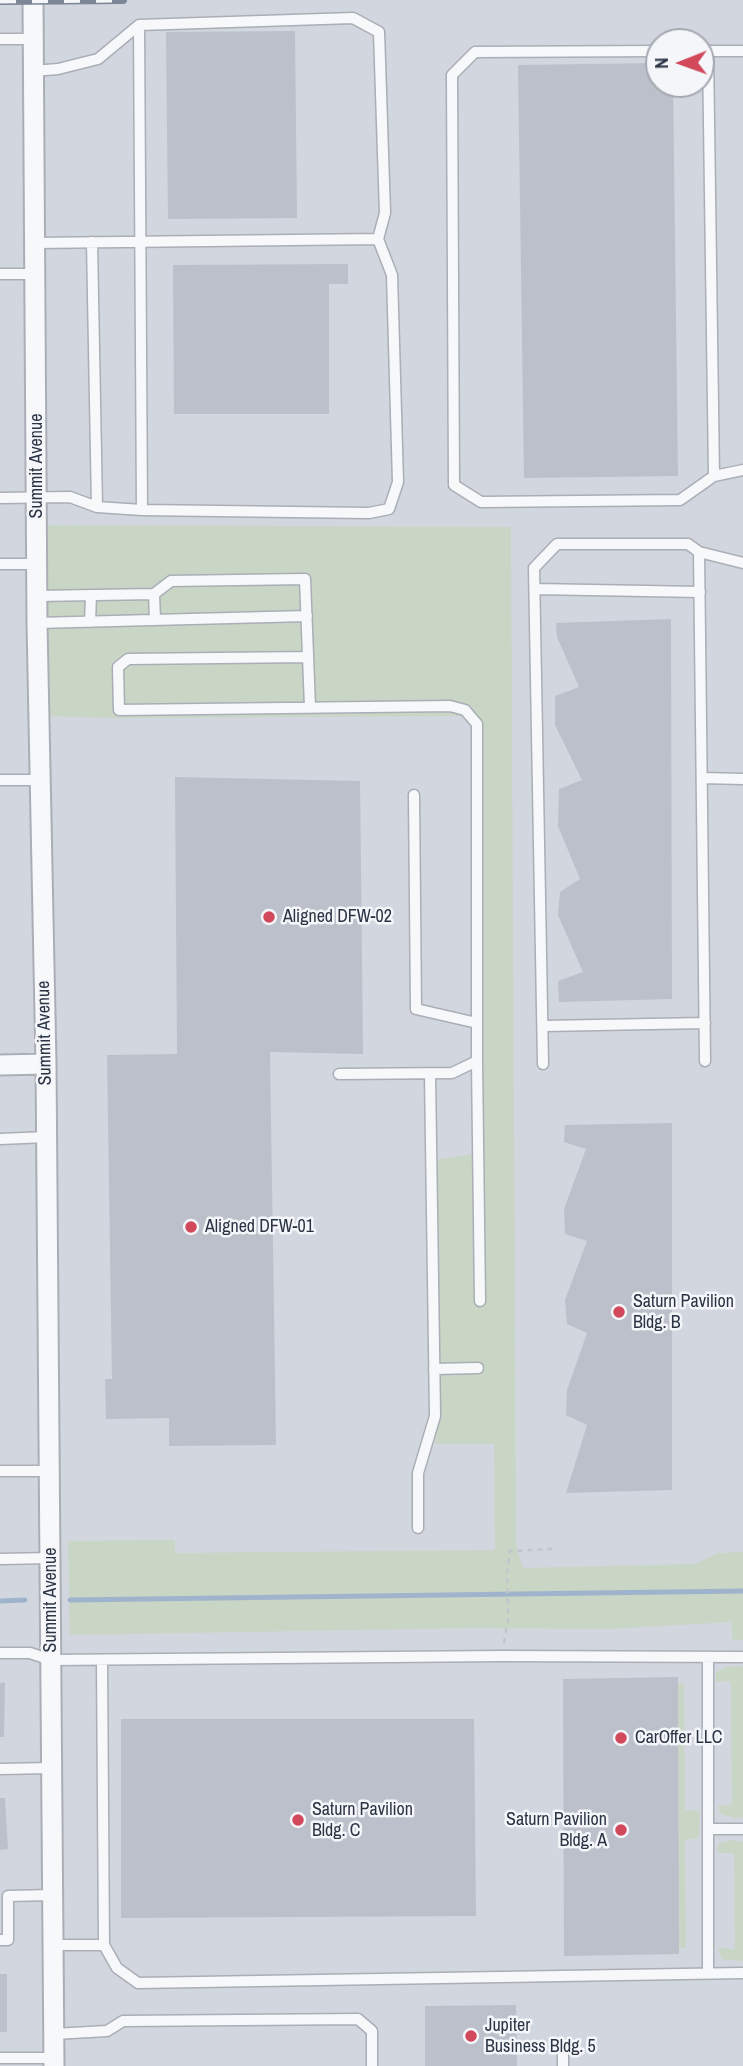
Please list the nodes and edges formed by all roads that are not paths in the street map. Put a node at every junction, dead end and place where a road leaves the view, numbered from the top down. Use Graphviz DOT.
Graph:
graph roads {
  1 [pos="33,0"];
  2 [pos="139,25"];
  3 [pos="0,39"];
  4 [pos="33,39"];
  5 [pos="645,51"];
  6 [pos="715,51"];
  7 [pos="743,51"];
  8 [pos="33,71"];
  9 [pos="705,98"];
  10 [pos="377,239"];
  11 [pos="92,242"];
  12 [pos="140,242"];
  13 [pos="35,243"];
  14 [pos="0,274"];
  15 [pos="35,274"];
  16 [pos="743,470"];
  17 [pos="714,476"];
  18 [pos="37,497"];
  19 [pos="0,498"];
  20 [pos="97,507"];
  21 [pos="142,510"];
  22 [pos="699,552"];
  23 [pos="743,563"];
  24 [pos="0,564"];
  25 [pos="37,564"];
  26 [pos="535,589"];
  27 [pos="700,592"];
  28 [pos="154,594"];
  29 [pos="90,595"];
  30 [pos="37,596"];
  31 [pos="307,616"];
  32 [pos="155,620"];
  33 [pos="90,622"];
  34 [pos="37,623"];
  35 [pos="308,657"];
  36 [pos="310,707"];
  37 [pos="702,778"];
  38 [pos="743,779"];
  39 [pos="0,780"];
  40 [pos="39,780"];
  41 [pos="414,795"];
  42 [pos="477,1023"];
  43 [pos="705,1023"];
  44 [pos="543,1026"];
  45 [pos="477,1060"];
  46 [pos="705,1061"];
  47 [pos="46,1064"];
  48 [pos="543,1064"];
  49 [pos="0,1065"];
  50 [pos="340,1074"];
  51 [pos="430,1074"];
  52 [pos="47,1137"];
  53 [pos="0,1139"];
  54 [pos="480,1301"];
  55 [pos="478,1368"];
  56 [pos="434,1369"];
  57 [pos="0,1471"];
  58 [pos="50,1471"];
  59 [pos="418,1528"];
  60 [pos="51,1558"];
  61 [pos="0,1559"];
  62 [pos="0,1653"];
  63 [pos="708,1657"];
  64 [pos="743,1657"];
  65 [pos="51,1660"];
  66 [pos="102,1660"];
  67 [pos="52,1768"];
  68 [pos="0,1769"];
  69 [pos="710,1829"];
  70 [pos="743,1829"];
  71 [pos="4,1893"];
  72 [pos="53,1895"];
  73 [pos="0,1940"];
  74 [pos="53,1945"];
  75 [pos="104,1945"];
  76 [pos="743,1973"];
  77 [pos="708,1974"];
  78 [pos="54,2034"];
  79 [pos="563,2053"];
  80 [pos="0,2058"];
  81 [pos="54,2062"];
  82 [pos="372,2066"];
  83 [pos="563,2066"];
  1 -- 4 [label="street, Summit Avenue"];
  2 -- 8 [label="lane"];
  2 -- 10 [label="lane"];
  2 -- 12 [label="lane"];
  3 -- 4 [label="lane"];
  4 -- 8 [label="street, Summit Avenue"];
  5 -- 17 [label="lane"];
  6 -- 7 [label="lane"];
  8 -- 13 [label="street, Summit Avenue"];
  9 -- 17 [label="lane"];
  10 -- 12 [label="lane"];
  10 -- 21 [label="lane"];
  11 -- 12 [label="lane"];
  11 -- 13 [label="lane"];
  11 -- 20 [label="lane"];
  12 -- 21 [label="lane"];
  13 -- 15 [label="street, Summit Avenue"];
  14 -- 15 [label="lane"];
  15 -- 18 [label="street, Summit Avenue"];
  16 -- 17 [label="lane"];
  18 -- 19 [label="lane"];
  18 -- 20 [label="lane"];
  18 -- 25 [label="street, Summit Avenue"];
  20 -- 21 [label="lane"];
  22 -- 23 [label="lane"];
  22 -- 26 [label="lane"];
  22 -- 27 [label="lane"];
  24 -- 25 [label="lane"];
  25 -- 30 [label="street, Summit Avenue"];
  26 -- 27 [label="lane"];
  26 -- 44 [label="lane"];
  27 -- 37 [label="lane"];
  28 -- 29 [label="lane"];
  28 -- 31 [label="lane"];
  28 -- 32 [label="lane"];
  29 -- 30 [label="lane"];
  29 -- 33 [label="lane"];
  30 -- 34 [label="street, Summit Avenue"];
  31 -- 32 [label="lane"];
  31 -- 35 [label="lane"];
  32 -- 33 [label="lane"];
  33 -- 34 [label="lane"];
  34 -- 40 [label="street, Summit Avenue"];
  35 -- 36 [label="lane"];
  35 -- 36 [label="lane"];
  36 -- 42 [label="lane"];
  37 -- 38 [label="lane"];
  37 -- 43 [label="lane"];
  39 -- 40 [label="lane"];
  40 -- 47 [label="street, Summit Avenue"];
  41 -- 42 [label="lane"];
  42 -- 45 [label="lane"];
  43 -- 44 [label="lane"];
  43 -- 46 [label="lane"];
  44 -- 48 [label="lane"];
  45 -- 51 [label="lane"];
  45 -- 54 [label="lane"];
  47 -- 49 [label="street"];
  47 -- 52 [label="street, Summit Avenue"];
  50 -- 51 [label="lane"];
  51 -- 56 [label="lane"];
  52 -- 53 [label="lane"];
  52 -- 58 [label="street, Summit Avenue"];
  55 -- 56 [label="lane"];
  56 -- 59 [label="lane"];
  57 -- 58 [label="lane"];
  58 -- 60 [label="street, Summit Avenue"];
  60 -- 61 [label="lane"];
  60 -- 65 [label="street, Summit Avenue"];
  62 -- 65 [label="lane"];
  63 -- 64 [label="lane"];
  63 -- 66 [label="lane"];
  63 -- 69 [label="lane"];
  65 -- 66 [label="lane"];
  65 -- 67 [label="street, Summit Avenue"];
  66 -- 75 [label="lane"];
  67 -- 68 [label="lane"];
  67 -- 72 [label="street, Summit Avenue"];
  69 -- 70 [label="lane"];
  69 -- 77 [label="lane"];
  71 -- 72 [label="lane"];
  71 -- 73 [label="lane"];
  72 -- 74 [label="street, Summit Avenue"];
  74 -- 75 [label="lane"];
  74 -- 78 [label="street, Summit Avenue"];
  75 -- 77 [label="lane"];
  76 -- 77 [label="lane"];
  78 -- 81 [label="street, Summit Avenue"];
  78 -- 82 [label="lane"];
  79 -- 83 [label="lane"];
  80 -- 81 [label="lane"];
}
